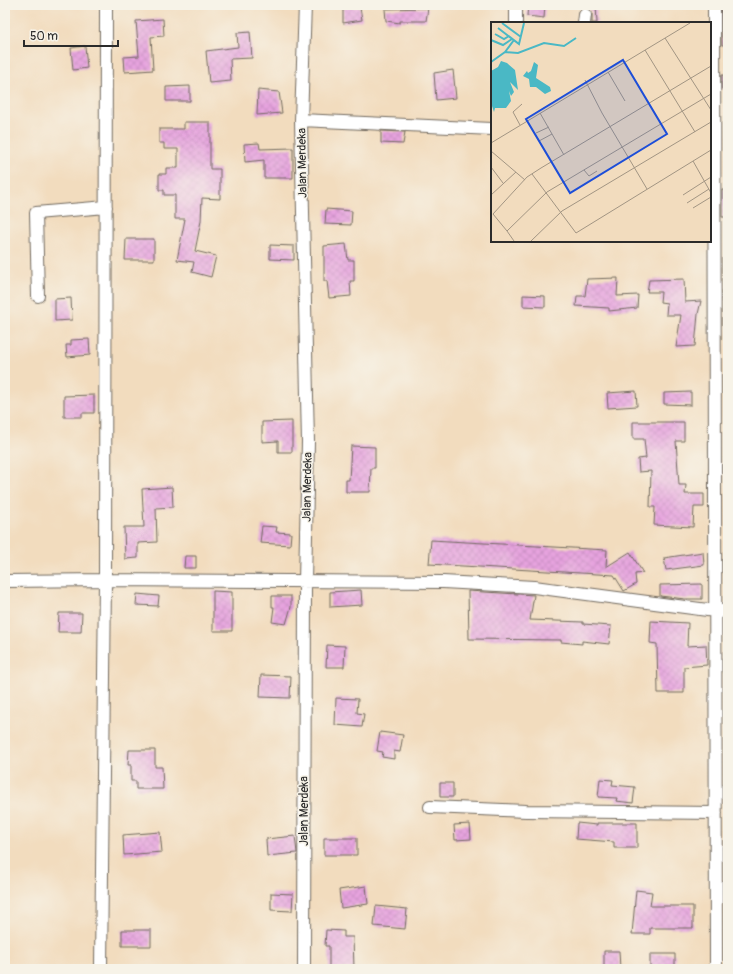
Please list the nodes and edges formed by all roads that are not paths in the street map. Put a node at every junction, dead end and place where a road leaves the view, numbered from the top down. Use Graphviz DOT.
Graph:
graph roads {
  1 [pos="106,5"];
  2 [pos="305,5"];
  3 [pos="516,5"];
  4 [pos="714,5"];
  5 [pos="516,22"];
  6 [pos="301,120"];
  7 [pos="491,129"];
  8 [pos="712,135"];
  9 [pos="106,207"];
  10 [pos="38,296"];
  11 [pos="105,580"];
  12 [pos="5,581"];
  13 [pos="305,582"];
  14 [pos="715,611"];
  15 [pos="728,611"];
  16 [pos="430,807"];
  17 [pos="716,813"];
  18 [pos="101,969"];
  19 [pos="304,969"];
  20 [pos="716,969"];
  1 -- 9 [label="street"];
  2 -- 6 [label="street, Jalan Merdeka"];
  3 -- 5 [label="street"];
  4 -- 8 [label="street"];
  6 -- 7 [label="street"];
  6 -- 13 [label="street, Jalan Merdeka"];
  8 -- 14 [label="street"];
  9 -- 10 [label="street"];
  9 -- 11 [label="street"];
  11 -- 12 [label="street"];
  11 -- 13 [label="street"];
  11 -- 18 [label="street"];
  13 -- 14 [label="street"];
  13 -- 19 [label="street, Jalan Merdeka"];
  14 -- 15 [label="street"];
  14 -- 17 [label="street"];
  16 -- 17 [label="street"];
  17 -- 20 [label="street"];
}
